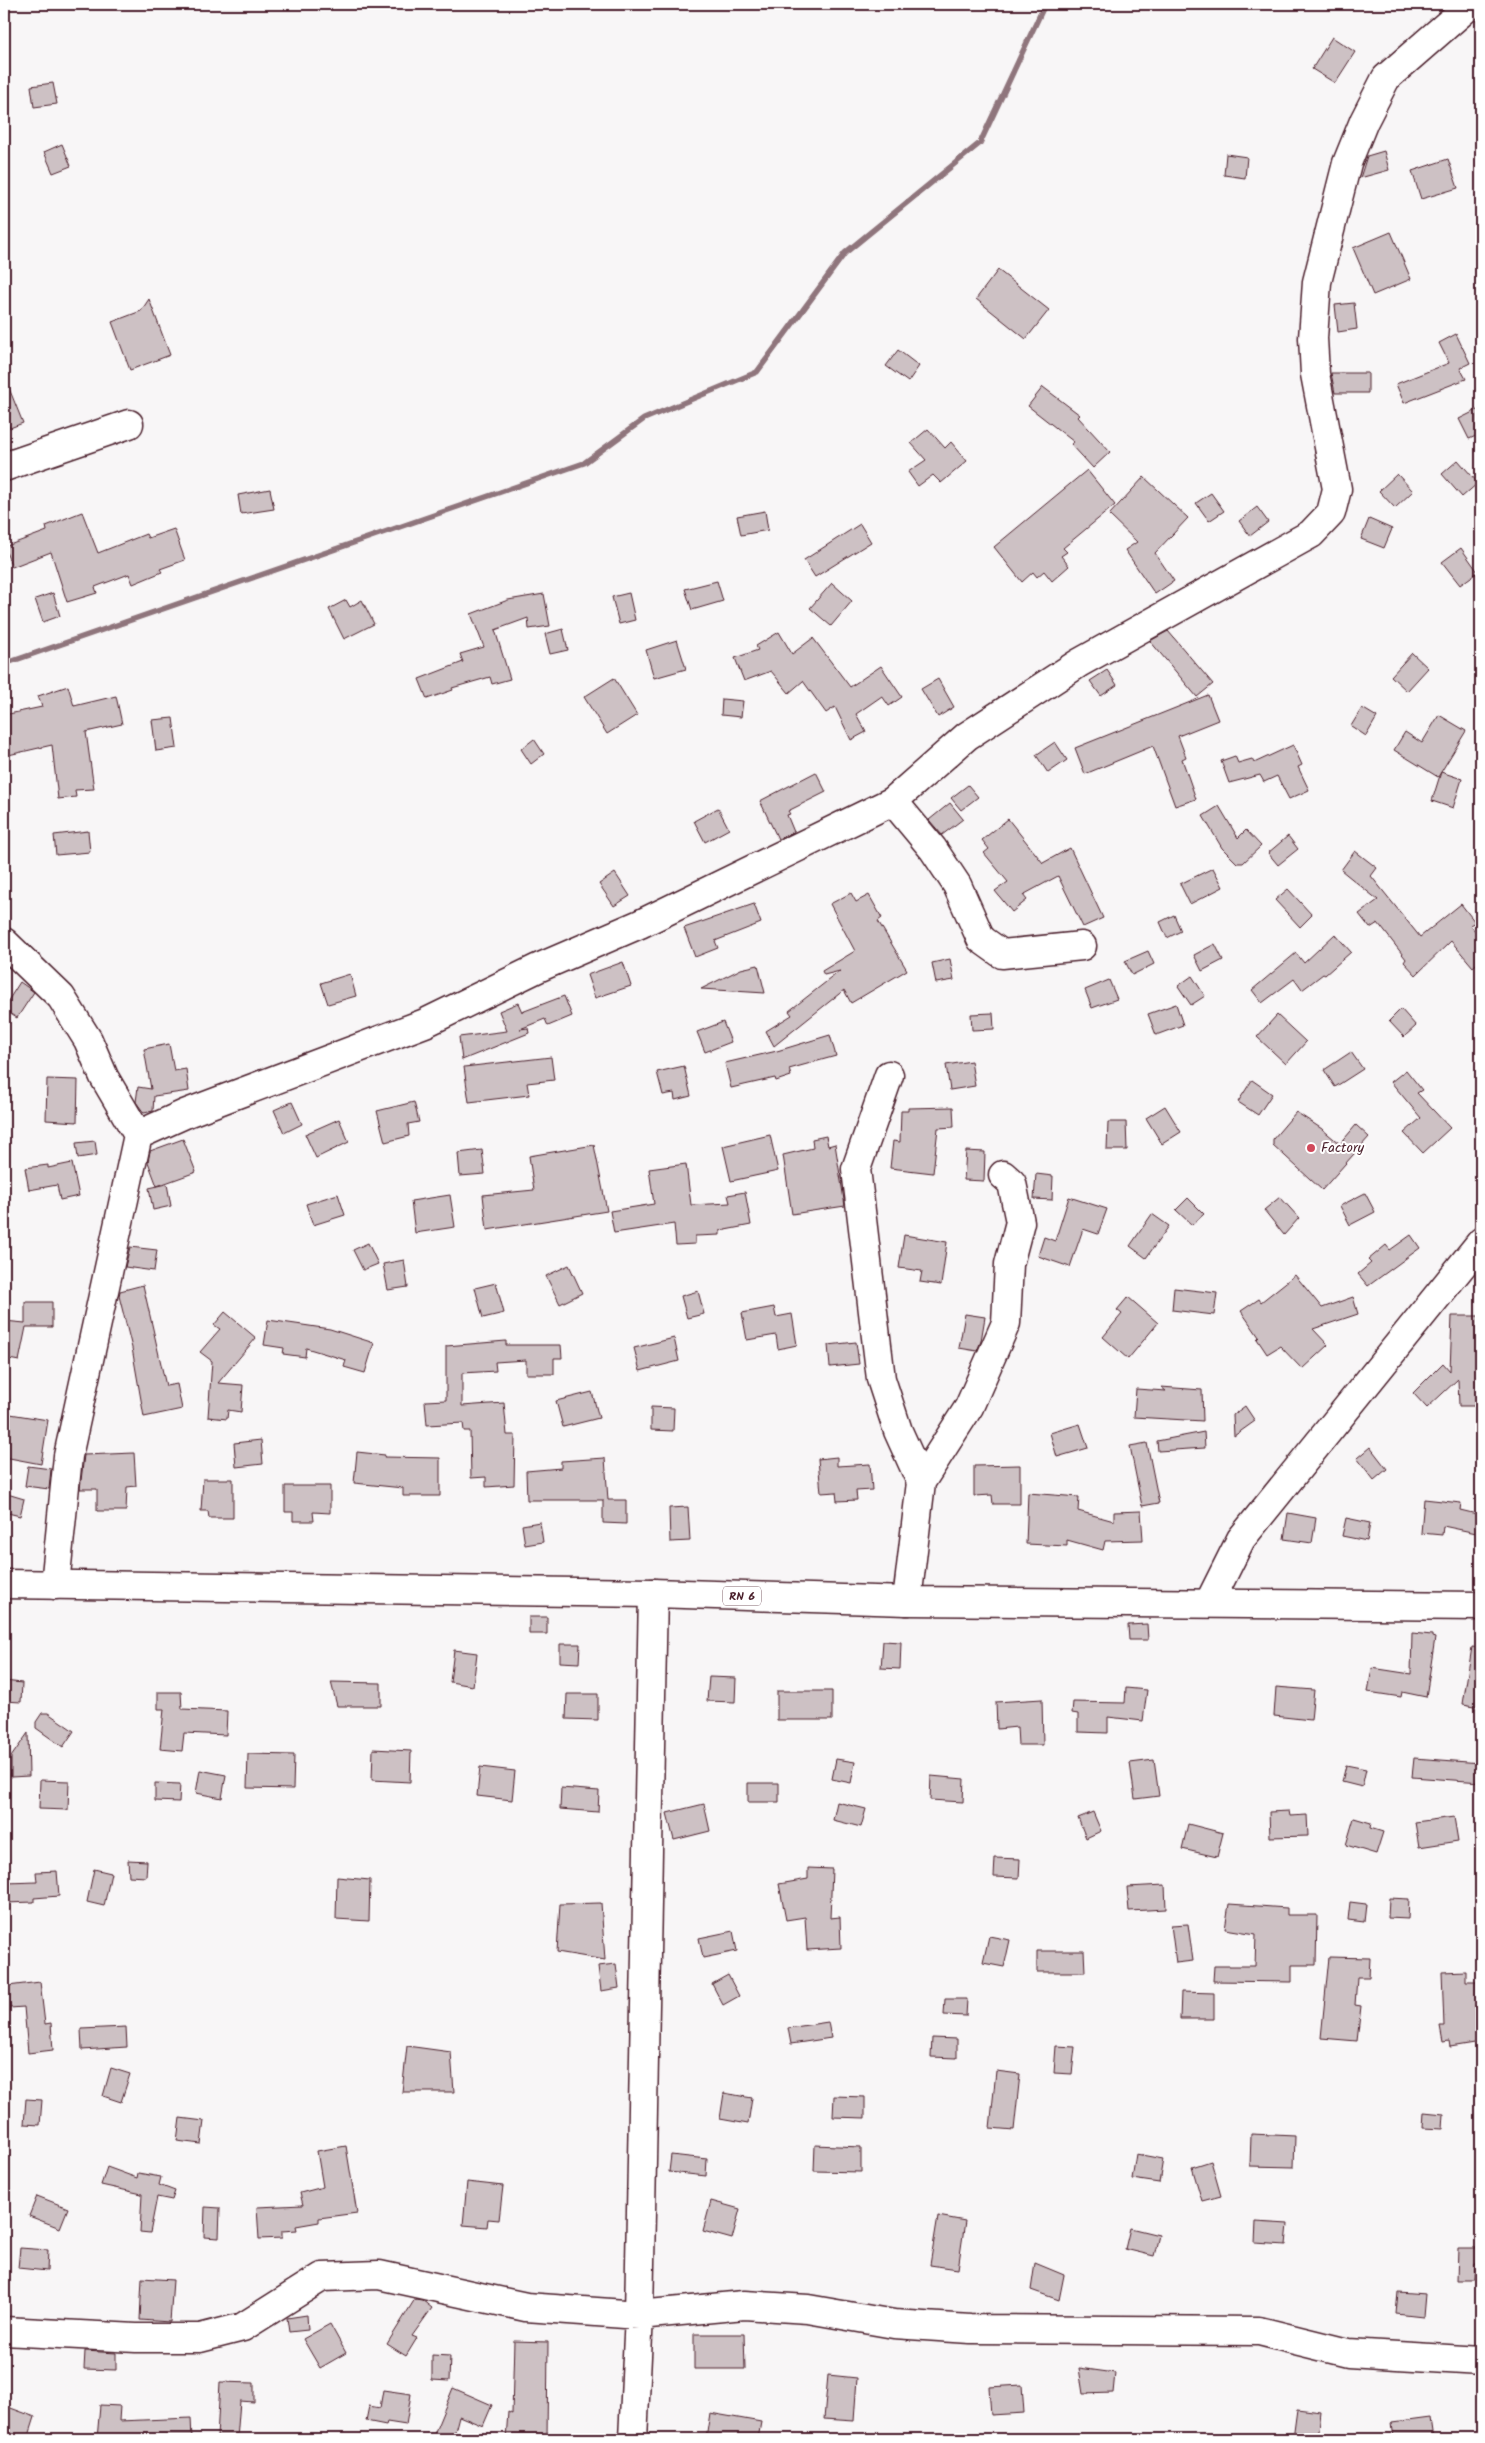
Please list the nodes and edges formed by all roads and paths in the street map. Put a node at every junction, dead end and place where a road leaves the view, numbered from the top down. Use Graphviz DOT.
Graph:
graph roads {
  1 [pos="1471,4"];
  2 [pos="129,424"];
  3 [pos="4,467"];
  4 [pos="892,801"];
  5 [pos="4,942"];
  6 [pos="1082,946"];
  7 [pos="889,1075"];
  8 [pos="138,1135"];
  9 [pos="1003,1175"];
  10 [pos="1481,1242"];
  11 [pos="921,1482"];
  12 [pos="4,1584"];
  13 [pos="55,1585"];
  14 [pos="653,1593"];
  15 [pos="907,1601"];
  16 [pos="1209,1603"];
  17 [pos="1481,1606"];
  18 [pos="639,2315"];
  19 [pos="4,2331"];
  20 [pos="1481,2361"];
  21 [pos="633,2439"];
  1 -- 4 [label="street"];
  2 -- 3 [label="street"];
  4 -- 6 [label="street"];
  4 -- 8 [label="street"];
  5 -- 8 [label="street"];
  7 -- 11 [label="street"];
  8 -- 13 [label="street"];
  9 -- 11 [label="street"];
  10 -- 16 [label="street"];
  11 -- 15 [label="street"];
  12 -- 13 [label="street, RN 6"];
  13 -- 14 [label="street, RN 6"];
  14 -- 15 [label="street, RN 6"];
  14 -- 18 [label="street"];
  15 -- 16 [label="street, RN 6"];
  16 -- 17 [label="street, RN 6"];
  18 -- 19 [label="street"];
  18 -- 20 [label="street"];
  18 -- 21 [label="street"];
}
